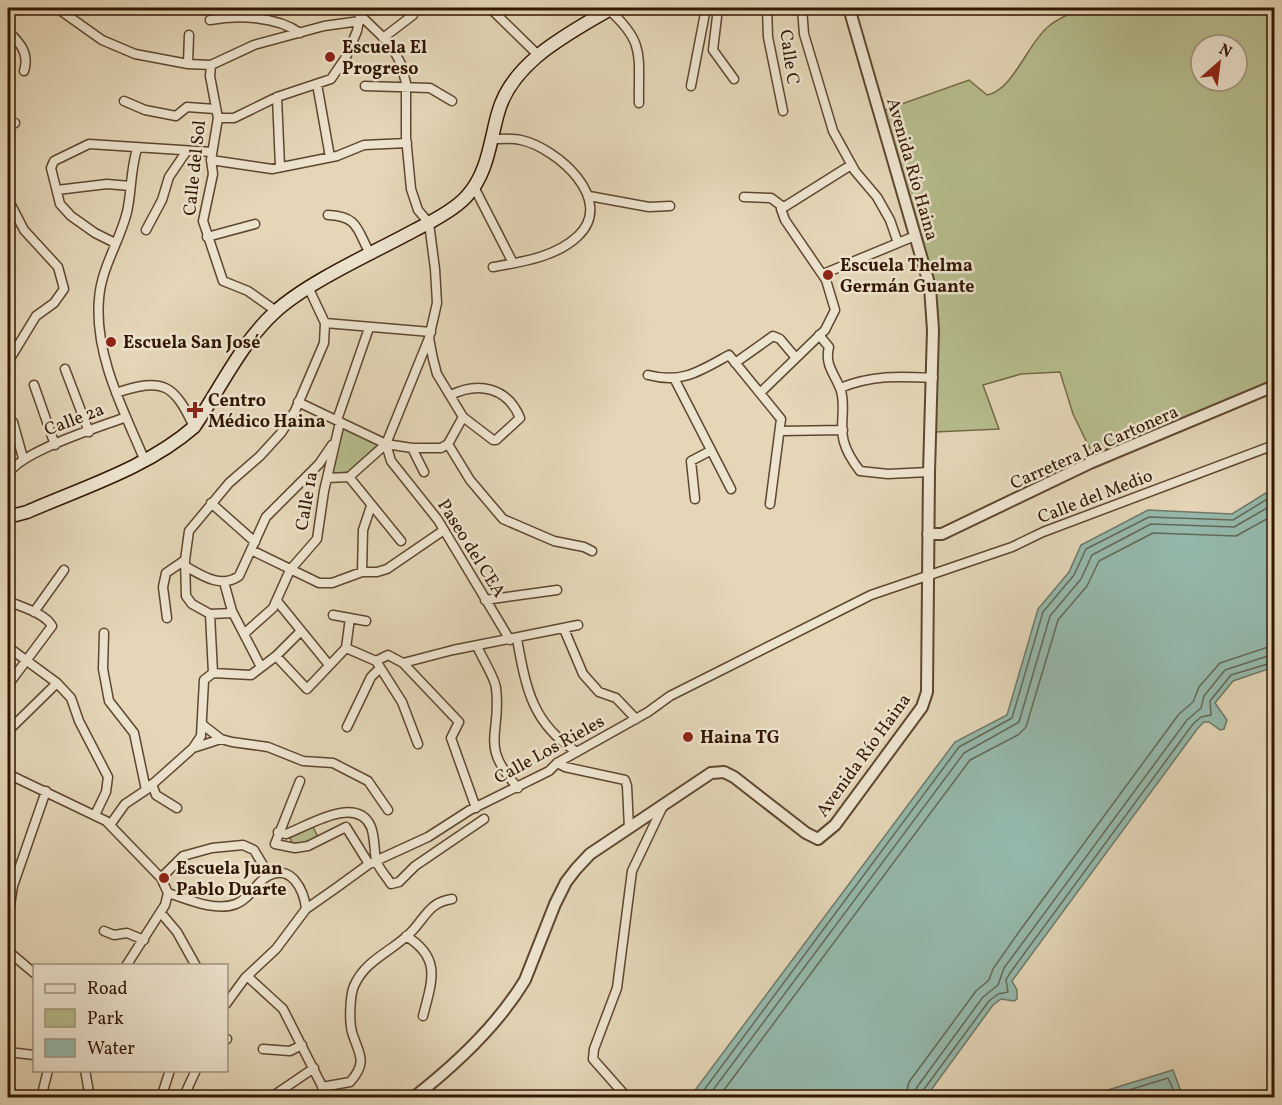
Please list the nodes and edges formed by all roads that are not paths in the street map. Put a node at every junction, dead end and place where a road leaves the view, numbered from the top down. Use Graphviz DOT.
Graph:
graph roads {
  1 [pos="57,8"];
  2 [pos="490,8"];
  3 [pos="706,8"];
  4 [pos="718,8"];
  5 [pos="767,8"];
  6 [pos="802,8"];
  7 [pos="849,8"];
  8 [pos="611,9"];
  9 [pos="360,15"];
  10 [pos="413,15"];
  11 [pos="210,20"];
  12 [pos="8,32"];
  13 [pos="300,33"];
  14 [pos="189,34"];
  15 [pos="383,38"];
  16 [pos="538,55"];
  17 [pos="188,64"];
  18 [pos="211,65"];
  19 [pos="24,70"];
  20 [pos="734,79"];
  21 [pos="317,84"];
  22 [pos="365,86"];
  23 [pos="407,86"];
  24 [pos="691,86"];
  25 [pos="277,97"];
  26 [pos="124,101"];
  27 [pos="452,101"];
  28 [pos="639,103"];
  29 [pos="215,108"];
  30 [pos="783,111"];
  31 [pos="218,118"];
  32 [pos="493,139"];
  33 [pos="406,143"];
  34 [pos="137,149"];
  35 [pos="186,152"];
  36 [pos="211,156"];
  37 [pos="330,158"];
  38 [pos="851,165"];
  39 [pos="280,167"];
  40 [pos="130,186"];
  41 [pos="474,187"];
  42 [pos="57,190"];
  43 [pos="590,196"];
  44 [pos="744,196"];
  45 [pos="8,199"];
  46 [pos="670,206"];
  47 [pos="784,206"];
  48 [pos="328,215"];
  49 [pos="429,223"];
  50 [pos="255,224"];
  51 [pos="146,230"];
  52 [pos="915,236"];
  53 [pos="207,237"];
  54 [pos="115,243"];
  55 [pos="898,243"];
  56 [pos="371,255"];
  57 [pos="513,263"];
  58 [pos="493,267"];
  59 [pos="822,274"];
  60 [pos="309,289"];
  61 [pos="276,311"];
  62 [pos="325,323"];
  63 [pos="369,328"];
  64 [pos="430,335"];
  65 [pos="819,335"];
  66 [pos="795,358"];
  67 [pos="732,359"];
  68 [pos="8,362"];
  69 [pos="65,369"];
  70 [pos="648,375"];
  71 [pos="674,378"];
  72 [pos="933,378"];
  73 [pos="34,385"];
  74 [pos="1275,386"];
  75 [pos="840,388"];
  76 [pos="116,393"];
  77 [pos="760,393"];
  78 [pos="451,395"];
  79 [pos="298,402"];
  80 [pos="126,417"];
  81 [pos="463,417"];
  82 [pos="338,421"];
  83 [pos="13,422"];
  84 [pos="194,427"];
  85 [pos="843,430"];
  86 [pos="781,431"];
  87 [pos="89,432"];
  88 [pos="334,442"];
  89 [pos="386,444"];
  90 [pos="448,444"];
  91 [pos="55,445"];
  92 [pos="1275,445"];
  93 [pos="412,448"];
  94 [pos="710,451"];
  95 [pos="23,458"];
  96 [pos="145,461"];
  97 [pos="424,472"];
  98 [pos="928,472"];
  99 [pos="8,475"];
  100 [pos="327,477"];
  101 [pos="349,477"];
  102 [pos="731,489"];
  103 [pos="695,499"];
  104 [pos="211,503"];
  105 [pos="770,504"];
  106 [pos="371,506"];
  107 [pos="8,517"];
  108 [pos="444,530"];
  109 [pos="928,534"];
  110 [pos="401,541"];
  111 [pos="253,546"];
  112 [pos="592,551"];
  113 [pos="185,563"];
  114 [pos="64,570"];
  115 [pos="290,570"];
  116 [pos="362,572"];
  117 [pos="927,575"];
  118 [pos="224,582"];
  119 [pos="557,590"];
  120 [pos="484,600"];
  121 [pos="8,601"];
  122 [pos="277,602"];
  123 [pos="34,612"];
  124 [pos="233,613"];
  125 [pos="210,614"];
  126 [pos="333,615"];
  127 [pos="167,618"];
  128 [pos="350,618"];
  129 [pos="366,621"];
  130 [pos="578,625"];
  131 [pos="564,629"];
  132 [pos="300,632"];
  133 [pos="104,633"];
  134 [pos="245,633"];
  135 [pos="514,640"];
  136 [pos="477,646"];
  137 [pos="8,647"];
  138 [pos="346,648"];
  139 [pos="276,656"];
  140 [pos="27,660"];
  141 [pos="403,663"];
  142 [pos="378,664"];
  143 [pos="329,665"];
  144 [pos="261,667"];
  145 [pos="213,673"];
  146 [pos="57,683"];
  147 [pos="8,685"];
  148 [pos="636,719"];
  149 [pos="203,725"];
  150 [pos="346,727"];
  151 [pos="8,731"];
  152 [pos="221,739"];
  153 [pos="418,744"];
  154 [pos="193,748"];
  155 [pos="577,752"];
  156 [pos="557,763"];
  157 [pos="8,775"];
  158 [pos="300,781"];
  159 [pos="149,787"];
  160 [pos="518,788"];
  161 [pos="46,791"];
  162 [pos="177,808"];
  163 [pos="476,808"];
  164 [pos="662,808"];
  165 [pos="388,810"];
  166 [pos="95,815"];
  167 [pos="484,819"];
  168 [pos="110,825"];
  169 [pos="629,828"];
  170 [pos="278,832"];
  171 [pos="373,862"];
  172 [pos="269,875"];
  173 [pos="161,878"];
  174 [pos="168,892"];
  175 [pos="452,899"];
  176 [pos="306,909"];
  177 [pos="161,913"];
  178 [pos="8,918"];
  179 [pos="104,931"];
  180 [pos="406,936"];
  181 [pos="144,940"];
  182 [pos="8,951"];
  183 [pos="263,963"];
  184 [pos="127,964"];
  185 [pos="195,964"];
  186 [pos="33,972"];
  187 [pos="247,976"];
  188 [pos="259,986"];
  189 [pos="228,1001"];
  190 [pos="423,1016"];
  191 [pos="302,1045"];
  192 [pos="263,1049"];
  193 [pos="8,1052"];
  194 [pos="33,1054"];
  195 [pos="314,1068"];
  196 [pos="48,1072"];
  197 [pos="85,1072"];
  198 [pos="170,1072"];
  199 [pos="196,1072"];
  200 [pos="322,1087"];
  201 [pos="41,1098"];
  202 [pos="90,1098"];
  203 [pos="161,1098"];
  204 [pos="183,1098"];
  205 [pos="270,1098"];
  206 [pos="328,1098"];
  207 [pos="413,1098"];
  208 [pos="621,1098"];
  1 -- 17 [label="street"];
  2 -- 16 [label="street"];
  3 -- 24 [label="street"];
  4 -- 20 [label="street"];
  5 -- 30 [label="street, Calle C"];
  6 -- 38 [label="street"];
  7 -- 52 [label="street, Avenida Río Haina"];
  8 -- 16 [label="main road"];
  8 -- 28 [label="street"];
  9 -- 13 [label="street"];
  9 -- 15 [label="street"];
  9 -- 21 [label="street"];
  10 -- 15 [label="street"];
  11 -- 13 [label="street"];
  12 -- 19 [label="street"];
  13 -- 18 [label="street"];
  14 -- 17 [label="street"];
  15 -- 23 [label="street"];
  16 -- 32 [label="main road"];
  17 -- 18 [label="street"];
  18 -- 29 [label="street, Calle del Sol"];
  21 -- 25 [label="street"];
  21 -- 37 [label="street"];
  22 -- 23 [label="street"];
  23 -- 27 [label="street"];
  23 -- 33 [label="street"];
  25 -- 31 [label="street"];
  25 -- 39 [label="street"];
  26 -- 29 [label="street"];
  29 -- 31 [label="street, Calle del Sol"];
  31 -- 36 [label="street, Calle del Sol"];
  32 -- 41 [label="main road"];
  32 -- 43 [label="street"];
  33 -- 37 [label="street"];
  33 -- 49 [label="street"];
  34 -- 35 [label="street"];
  34 -- 40 [label="street"];
  34 -- 42 [label="street"];
  35 -- 36 [label="street"];
  35 -- 51 [label="street"];
  36 -- 39 [label="street"];
  36 -- 53 [label="street, Calle del Sol"];
  37 -- 39 [label="street"];
  38 -- 47 [label="street"];
  38 -- 55 [label="street"];
  40 -- 42 [label="street"];
  40 -- 54 [label="street"];
  41 -- 49 [label="main road"];
  41 -- 57 [label="street"];
  42 -- 54 [label="street"];
  43 -- 46 [label="street"];
  43 -- 57 [label="street"];
  44 -- 47 [label="street"];
  45 -- 68 [label="street"];
  47 -- 59 [label="street"];
  48 -- 56 [label="street"];
  49 -- 56 [label="main road"];
  49 -- 64 [label="street"];
  50 -- 53 [label="street"];
  52 -- 55 [label="street"];
  52 -- 72 [label="street, Avenida Río Haina"];
  53 -- 61 [label="street, Calle del Sol"];
  54 -- 76 [label="street"];
  55 -- 59 [label="street"];
  56 -- 60 [label="main road"];
  57 -- 58 [label="street"];
  59 -- 65 [label="street"];
  60 -- 61 [label="main road"];
  60 -- 62 [label="street"];
  61 -- 84 [label="main road"];
  62 -- 63 [label="street"];
  62 -- 79 [label="street"];
  63 -- 64 [label="street"];
  63 -- 82 [label="street, Calle 1a"];
  64 -- 78 [label="street"];
  64 -- 89 [label="street"];
  65 -- 66 [label="street"];
  65 -- 75 [label="street"];
  66 -- 67 [label="street"];
  66 -- 77 [label="street"];
  67 -- 71 [label="street"];
  67 -- 77 [label="street"];
  69 -- 87 [label="street"];
  70 -- 71 [label="street"];
  71 -- 94 [label="street"];
  72 -- 75 [label="street"];
  72 -- 98 [label="street, Avenida Río Haina"];
  73 -- 91 [label="street"];
  74 -- 109 [label="street, Carretera La Cartonera"];
  75 -- 85 [label="street"];
  76 -- 80 [label="street"];
  76 -- 84 [label="street"];
  77 -- 86 [label="street"];
  78 -- 81 [label="street"];
  78 -- 81 [label="street"];
  79 -- 82 [label="street"];
  79 -- 104 [label="street"];
  80 -- 87 [label="street, Calle 2a"];
  80 -- 96 [label="street"];
  81 -- 90 [label="street"];
  82 -- 88 [label="street, Calle 1a"];
  82 -- 89 [label="street"];
  83 -- 95 [label="street"];
  84 -- 96 [label="main road"];
  85 -- 86 [label="street"];
  85 -- 98 [label="street"];
  86 -- 105 [label="street"];
  87 -- 91 [label="street, Calle 2a"];
  88 -- 100 [label="street, Calle 1a"];
  88 -- 111 [label="street"];
  89 -- 93 [label="street"];
  89 -- 101 [label="street"];
  89 -- 108 [label="street, Paseo del CEA"];
  90 -- 93 [label="street"];
  90 -- 112 [label="street"];
  91 -- 95 [label="street, Calle 2a"];
  92 -- 117 [label="street, Calle del Medio"];
  93 -- 97 [label="street"];
  94 -- 102 [label="street"];
  94 -- 103 [label="street"];
  95 -- 99 [label="street, Calle 2a"];
  96 -- 107 [label="main road"];
  98 -- 109 [label="street, Avenida Río Haina"];
  100 -- 101 [label="street"];
  100 -- 115 [label="street, Calle 1a"];
  101 -- 106 [label="street"];
  104 -- 111 [label="street"];
  104 -- 113 [label="street"];
  106 -- 110 [label="street"];
  106 -- 116 [label="street"];
  108 -- 116 [label="street"];
  108 -- 120 [label="street, Paseo del CEA"];
  109 -- 117 [label="street, Avenida Río Haina"];
  111 -- 115 [label="street"];
  111 -- 118 [label="street"];
  113 -- 118 [label="street"];
  113 -- 125 [label="street"];
  113 -- 127 [label="street"];
  114 -- 123 [label="street"];
  115 -- 116 [label="street"];
  115 -- 122 [label="street, Calle 1a"];
  117 -- 148 [label="street, Calle Los Rieles"];
  117 -- 164 [label="street, Avenida Río Haina"];
  118 -- 124 [label="street"];
  119 -- 120 [label="street"];
  120 -- 135 [label="street, Paseo del CEA"];
  121 -- 123 [label="street"];
  122 -- 132 [label="street"];
  122 -- 134 [label="street, Calle 1a"];
  123 -- 140 [label="street"];
  124 -- 125 [label="street"];
  124 -- 134 [label="street"];
  125 -- 145 [label="street"];
  126 -- 128 [label="street"];
  128 -- 129 [label="street"];
  128 -- 138 [label="street"];
  130 -- 131 [label="street"];
  131 -- 135 [label="street"];
  131 -- 148 [label="street"];
  132 -- 139 [label="street"];
  132 -- 143 [label="street"];
  133 -- 159 [label="street"];
  134 -- 144 [label="street"];
  135 -- 136 [label="street"];
  135 -- 155 [label="street, Paseo del CEA"];
  136 -- 141 [label="street"];
  136 -- 160 [label="street"];
  137 -- 140 [label="street"];
  138 -- 142 [label="street"];
  138 -- 143 [label="street"];
  139 -- 143 [label="street"];
  139 -- 144 [label="street"];
  140 -- 146 [label="street"];
  140 -- 147 [label="street"];
  141 -- 142 [label="street"];
  141 -- 163 [label="street"];
  142 -- 150 [label="street"];
  142 -- 153 [label="street"];
  144 -- 145 [label="street"];
  145 -- 149 [label="street"];
  146 -- 151 [label="street"];
  146 -- 166 [label="street"];
  148 -- 155 [label="street, Calle Los Rieles"];
  149 -- 152 [label="street"];
  149 -- 154 [label="street"];
  152 -- 154 [label="street"];
  152 -- 165 [label="street"];
  154 -- 159 [label="street"];
  155 -- 156 [label="street, Calle Los Rieles"];
  156 -- 160 [label="street, Calle Los Rieles"];
  156 -- 169 [label="street"];
  157 -- 161 [label="street"];
  158 -- 170 [label="street"];
  159 -- 162 [label="street"];
  159 -- 168 [label="street"];
  160 -- 163 [label="street, Calle Los Rieles"];
  161 -- 166 [label="street"];
  161 -- 178 [label="street"];
  163 -- 171 [label="street, Calle Los Rieles"];
  164 -- 169 [label="street, Avenida Río Haina"];
  164 -- 208 [label="street"];
  166 -- 168 [label="street"];
  167 -- 171 [label="street"];
  168 -- 173 [label="street"];
  169 -- 207 [label="street, Avenida Río Haina"];
  170 -- 171 [label="street"];
  170 -- 171 [label="street"];
  171 -- 176 [label="street, Calle Los Rieles"];
  172 -- 173 [label="street"];
  172 -- 174 [label="street"];
  172 -- 176 [label="street"];
  173 -- 174 [label="street"];
  174 -- 177 [label="street"];
  175 -- 180 [label="street"];
  176 -- 183 [label="street, Calle Los Rieles"];
  177 -- 181 [label="street"];
  177 -- 185 [label="street"];
  179 -- 181 [label="street"];
  180 -- 190 [label="street"];
  180 -- 200 [label="street"];
  181 -- 184 [label="street"];
  182 -- 186 [label="street"];
  183 -- 187 [label="street, Calle Los Rieles"];
  183 -- 188 [label="street"];
  187 -- 188 [label="street"];
  187 -- 189 [label="street, Calle Los Rieles"];
  188 -- 191 [label="street"];
  191 -- 192 [label="street"];
  191 -- 195 [label="street"];
  193 -- 194 [label="street"];
  195 -- 200 [label="street"];
  195 -- 205 [label="street"];
  196 -- 201 [label="street"];
  197 -- 202 [label="street"];
  198 -- 203 [label="street"];
  199 -- 204 [label="street"];
  200 -- 206 [label="street"];
}
